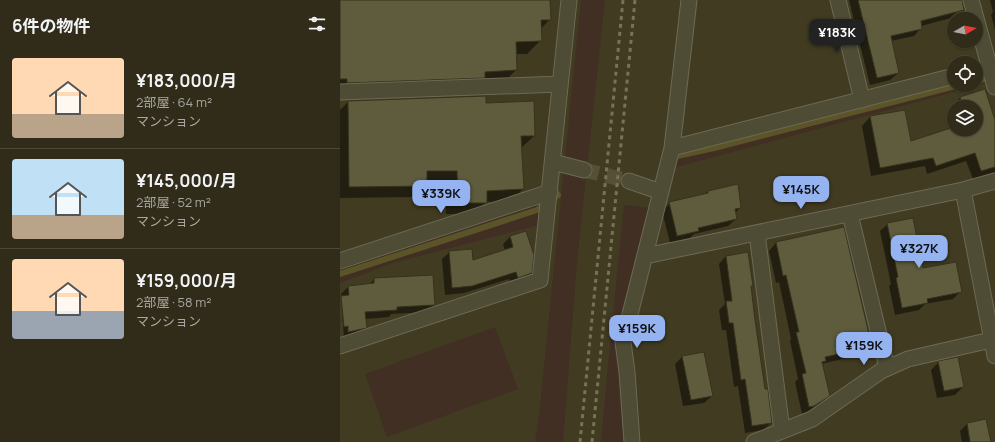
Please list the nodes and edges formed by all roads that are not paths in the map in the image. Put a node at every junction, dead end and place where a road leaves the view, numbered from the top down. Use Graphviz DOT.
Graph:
graph roads {
  1 [pos="569,0"];
  2 [pos="689,0"];
  3 [pos="838,0"];
  4 [pos="971,0"];
  5 [pos="987,68"];
  6 [pos="947,78"];
  7 [pos="560,84"];
  8 [pos="995,87"];
  9 [pos="340,92"];
  10 [pos="862,100"];
  11 [pos="672,148"];
  12 [pos="553,162"];
  13 [pos="584,170"];
  14 [pos="629,181"];
  15 [pos="995,181"];
  16 [pos="963,190"];
  17 [pos="550,192"];
  18 [pos="661,192"];
  19 [pos="850,214"];
  20 [pos="757,233"];
  21 [pos="645,256"];
  22 [pos="340,261"];
  23 [pos="991,340"];
  24 [pos="340,346"];
  25 [pos="995,356"];
  26 [pos="887,368"];
  27 [pos="782,431"];
  28 [pos="632,442"];
  29 [pos="754,442"];
  1 -- 7 [label="street"];
  2 -- 11 [label="street"];
  3 -- 10 [label="street"];
  4 -- 5 [label="street"];
  5 -- 8 [label="street"];
  6 -- 10 [label="street"];
  7 -- 9 [label="street"];
  7 -- 12 [label="street"];
  10 -- 11 [label="street"];
  11 -- 18 [label="street"];
  12 -- 13 [label="street"];
  12 -- 17 [label="street"];
  14 -- 18 [label="street"];
  15 -- 16 [label="street"];
  16 -- 19 [label="street"];
  16 -- 23 [label="street"];
  17 -- 22 [label="street"];
  17 -- 24 [label="street"];
  18 -- 21 [label="street"];
  19 -- 20 [label="street"];
  19 -- 26 [label="street"];
  20 -- 21 [label="street"];
  20 -- 27 [label="street"];
  21 -- 28 [label="street"];
  23 -- 25 [label="street"];
  23 -- 26 [label="street"];
  26 -- 27 [label="street"];
  27 -- 29 [label="street"];
}
